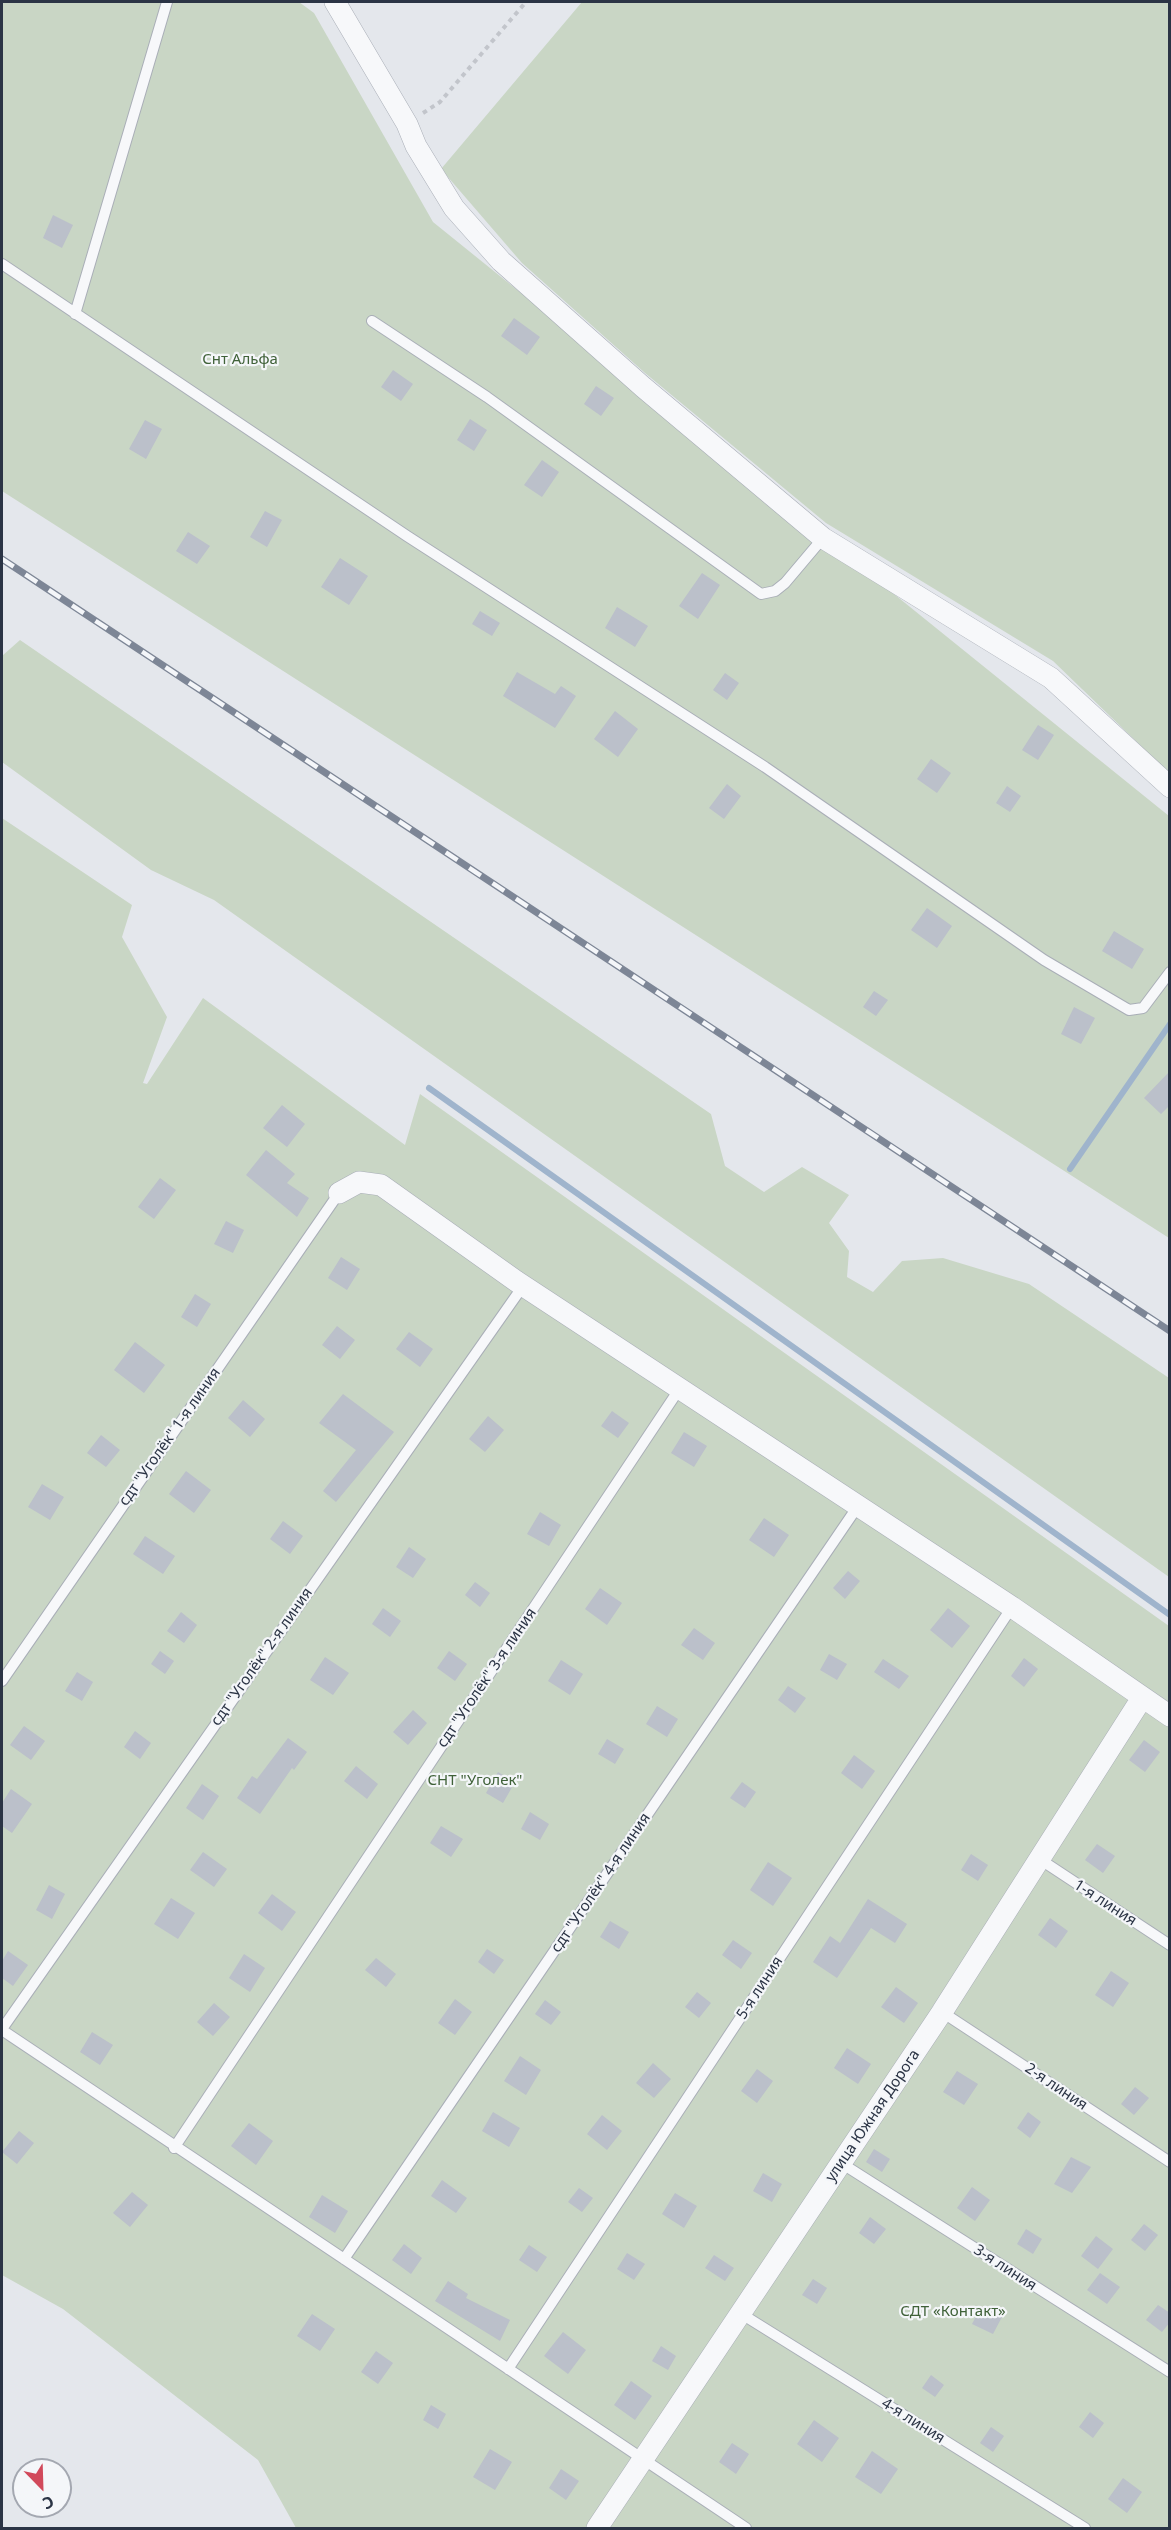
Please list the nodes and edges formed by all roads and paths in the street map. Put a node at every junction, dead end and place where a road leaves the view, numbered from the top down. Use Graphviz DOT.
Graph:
graph roads {
  1 [pos="167,2"];
  2 [pos="335,2"];
  3 [pos="526,2"];
  4 [pos="407,124"];
  5 [pos="2,264"];
  6 [pos="75,314"];
  7 [pos="372,321"];
  8 [pos="823,538"];
  9 [pos="1170,787"];
  10 [pos="1170,972"];
  11 [pos="339,1193"];
  12 [pos="523,1286"];
  13 [pos="680,1388"];
  14 [pos="858,1506"];
  15 [pos="1012,1607"];
  16 [pos="2,1681"];
  17 [pos="1142,1698"];
  18 [pos="1170,1716"];
  19 [pos="1041,1860"];
  20 [pos="1170,1945"];
  21 [pos="942,2012"];
  22 [pos="2,2030"];
  23 [pos="174,2148"];
  24 [pos="1170,2162"];
  25 [pos="841,2163"];
  26 [pos="344,2259"];
  27 [pos="740,2313"];
  28 [pos="508,2368"];
  29 [pos="1170,2372"];
  30 [pos="643,2460"];
  31 [pos="597,2529"];
  32 [pos="746,2529"];
  33 [pos="1085,2529"];
  1 -- 6 [label="lane"];
  2 -- 4 [label="street"];
  3 -- 4 [label="path"];
  4 -- 8 [label="street"];
  5 -- 6 [label="lane"];
  6 -- 10 [label="lane"];
  7 -- 8 [label="lane"];
  8 -- 9 [label="street"];
  11 -- 12 [label="street"];
  11 -- 16 [label="lane, сдт \"Уголёк\" 1-я линия"];
  12 -- 13 [label="street"];
  12 -- 22 [label="lane, сдт \"Уголёк\" 2-я линия"];
  13 -- 14 [label="street"];
  13 -- 23 [label="lane, сдт \"Уголёк\" 3-я линия"];
  14 -- 15 [label="street"];
  14 -- 26 [label="lane, сдт \"Уголёк\" 4-я линия"];
  15 -- 17 [label="street"];
  15 -- 28 [label="lane, 5-я линия"];
  17 -- 18 [label="street"];
  17 -- 19 [label="street, улица Южная Дорога"];
  19 -- 20 [label="lane, 1-я линия"];
  19 -- 21 [label="street, улица Южная Дорога"];
  21 -- 24 [label="lane, 2-я линия"];
  21 -- 25 [label="street, улица Южная Дорога"];
  22 -- 23 [label="lane"];
  23 -- 26 [label="lane"];
  25 -- 27 [label="street, улица Южная Дорога"];
  25 -- 29 [label="lane, 3-я линия"];
  26 -- 28 [label="lane"];
  27 -- 30 [label="street, улица Южная Дорога"];
  27 -- 33 [label="lane, 4-я линия"];
  28 -- 30 [label="lane"];
  30 -- 31 [label="street, улица Южная Дорога"];
  30 -- 32 [label="lane"];
}
